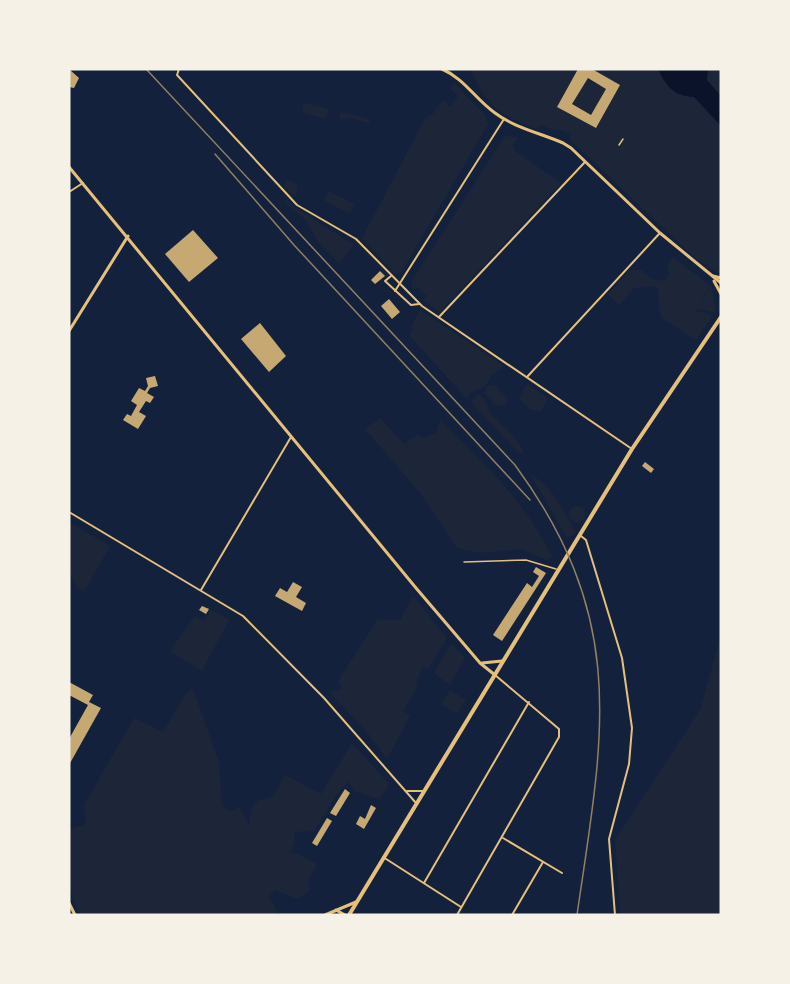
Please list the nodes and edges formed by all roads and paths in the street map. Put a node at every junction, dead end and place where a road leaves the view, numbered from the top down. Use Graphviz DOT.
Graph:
graph roads {
  1 [pos="179,69"];
  2 [pos="442,69"];
  3 [pos="504,119"];
  4 [pos="623,139"];
  5 [pos="619,145"];
  6 [pos="585,162"];
  7 [pos="69,167"];
  8 [pos="83,183"];
  9 [pos="69,192"];
  10 [pos="660,233"];
  11 [pos="128,236"];
  12 [pos="708,275"];
  13 [pos="391,276"];
  14 [pos="721,277"];
  15 [pos="721,283"];
  16 [pos="400,285"];
  17 [pos="395,291"];
  18 [pos="721,294"];
  19 [pos="419,303"];
  20 [pos="721,317"];
  21 [pos="439,318"];
  22 [pos="721,324"];
  23 [pos="69,331"];
  24 [pos="708,340"];
  25 [pos="527,377"];
  26 [pos="291,437"];
  27 [pos="632,449"];
  28 [pos="69,512"];
  29 [pos="581,536"];
  30 [pos="464,562"];
  31 [pos="560,570"];
  32 [pos="201,590"];
  33 [pos="504,660"];
  34 [pos="480,663"];
  35 [pos="495,675"];
  36 [pos="529,702"];
  37 [pos="407,791"];
  38 [pos="423,791"];
  39 [pos="416,802"];
  40 [pos="502,838"];
  41 [pos="383,857"];
  42 [pos="543,862"];
  43 [pos="562,873"];
  44 [pos="423,882"];
  45 [pos="356,902"];
  46 [pos="69,903"];
  47 [pos="70,908"];
  48 [pos="461,908"];
  49 [pos="335,910"];
  50 [pos="75,915"];
  51 [pos="326,915"];
  52 [pos="347,915"];
  53 [pos="457,915"];
  54 [pos="512,915"];
  55 [pos="615,915"];
  1 -- 13 [label="street"];
  2 -- 3 [label="street"];
  3 -- 6 [label="street"];
  3 -- 16 [label="street"];
  4 -- 5 [label="path"];
  6 -- 10 [label="street"];
  6 -- 21 [label="street"];
  7 -- 8 [label="street"];
  8 -- 9 [label="street"];
  8 -- 11 [label="street"];
  10 -- 12 [label="street"];
  10 -- 25 [label="street"];
  11 -- 23 [label="street"];
  11 -- 26 [label="street"];
  12 -- 14 [label="street"];
  12 -- 15 [label="street"];
  12 -- 18 [label="street"];
  13 -- 16 [label="street"];
  13 -- 17 [label="street"];
  16 -- 17 [label="street"];
  16 -- 19 [label="street"];
  17 -- 19 [label="street"];
  19 -- 21 [label="street"];
  20 -- 24 [label="main road"];
  21 -- 25 [label="street"];
  22 -- 24 [label="main road"];
  24 -- 27 [label="main road"];
  25 -- 27 [label="street"];
  26 -- 32 [label="street"];
  26 -- 34 [label="street"];
  27 -- 29 [label="main road"];
  28 -- 32 [label="street"];
  29 -- 31 [label="main road"];
  29 -- 55 [label="street"];
  30 -- 31 [label="lane"];
  31 -- 33 [label="main road"];
  32 -- 37 [label="street"];
  33 -- 34 [label="street"];
  33 -- 35 [label="main road"];
  34 -- 35 [label="street"];
  35 -- 36 [label="street"];
  35 -- 38 [label="main road"];
  36 -- 40 [label="street"];
  36 -- 44 [label="street"];
  37 -- 38 [label="street"];
  37 -- 39 [label="street"];
  38 -- 39 [label="main road"];
  39 -- 41 [label="main road"];
  40 -- 42 [label="street"];
  40 -- 48 [label="street"];
  41 -- 44 [label="street"];
  41 -- 45 [label="main road"];
  42 -- 43 [label="street"];
  42 -- 54 [label="street"];
  44 -- 48 [label="street"];
  45 -- 49 [label="street"];
  45 -- 52 [label="main road"];
  46 -- 47 [label="street"];
  47 -- 50 [label="street"];
  48 -- 53 [label="street"];
  49 -- 51 [label="street"];
  49 -- 52 [label="street"];
}
